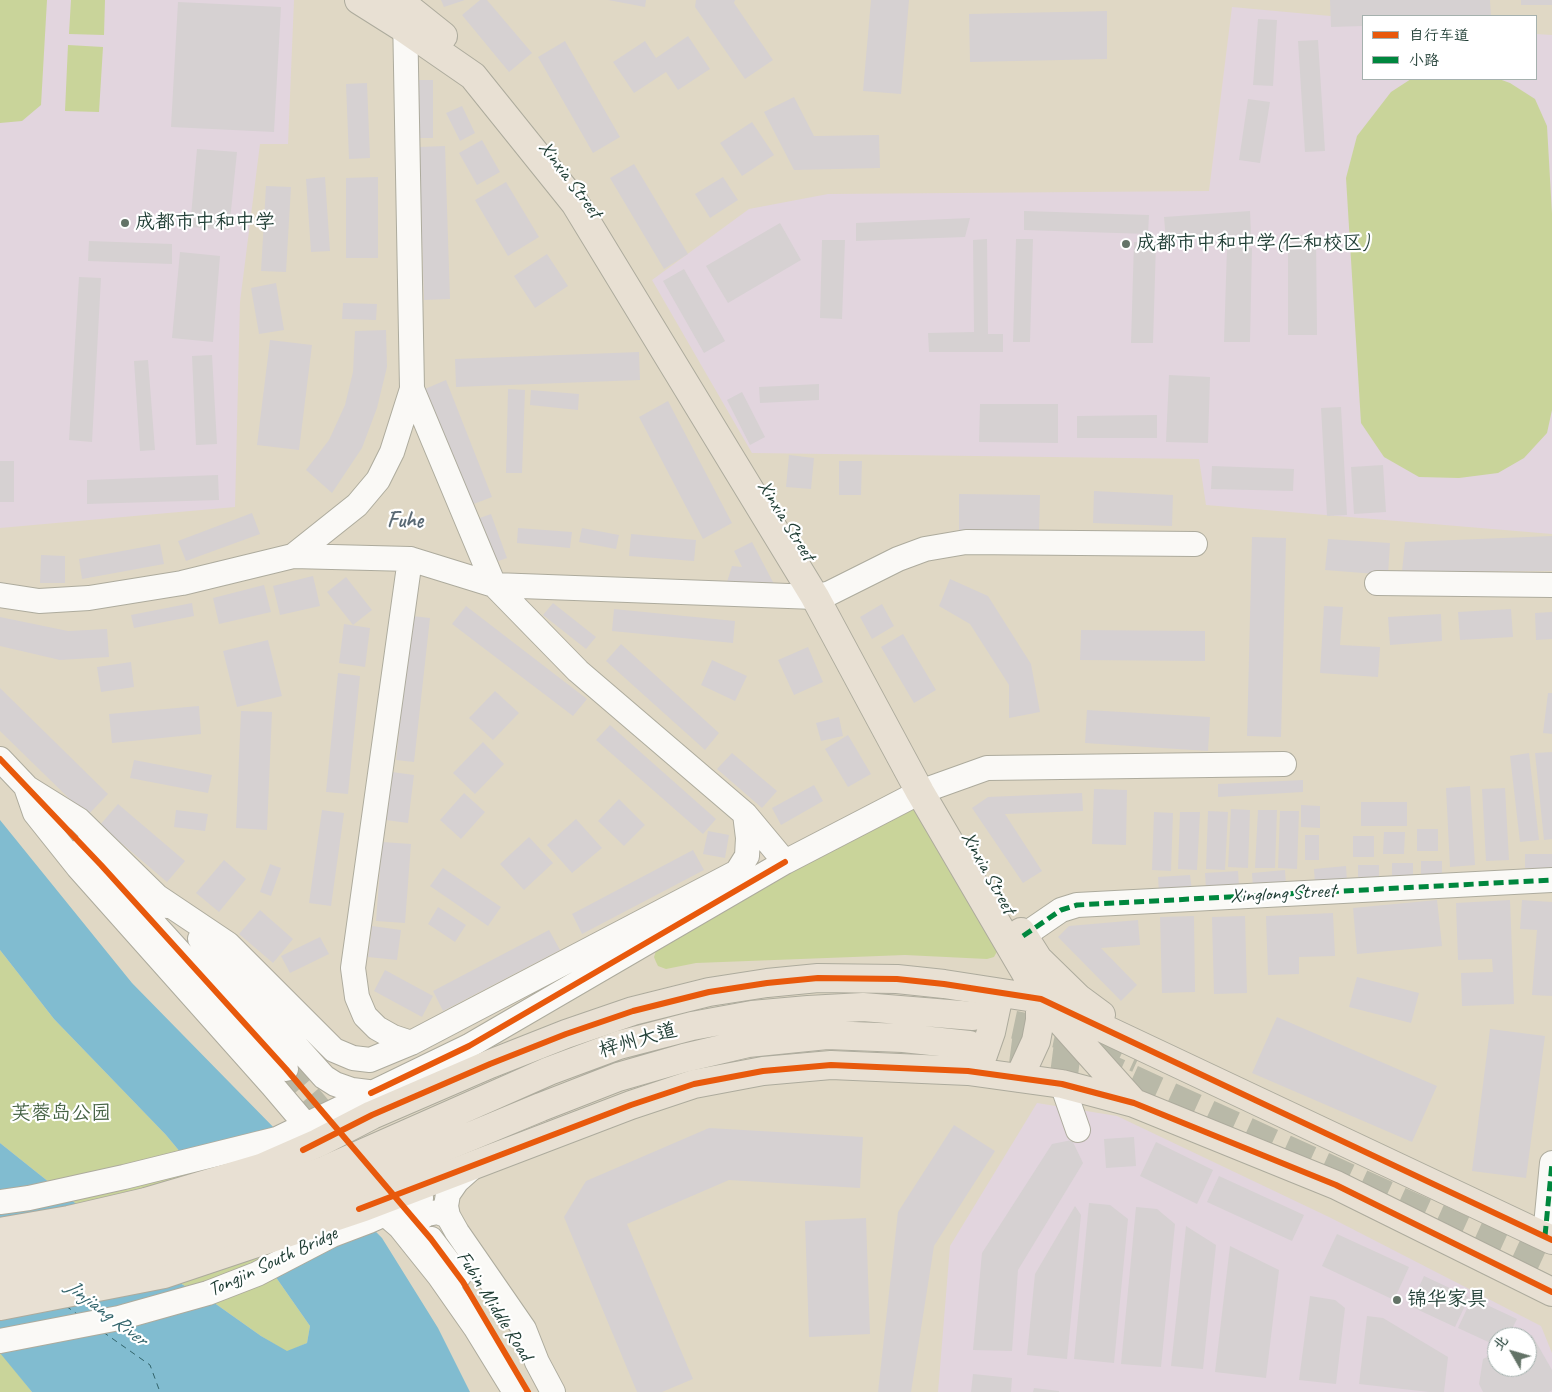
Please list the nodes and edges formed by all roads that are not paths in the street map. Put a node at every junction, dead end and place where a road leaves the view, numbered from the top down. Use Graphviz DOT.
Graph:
graph roads {
  1 [pos="359,0"];
  2 [pos="403,8"];
  3 [pos="412,390"];
  4 [pos="1195,544"];
  5 [pos="293,556"];
  6 [pos="410,559"];
  7 [pos="1377,583"];
  8 [pos="494,585"];
  9 [pos="1552,585"];
  10 [pos="0,595"];
  11 [pos="822,595"];
  12 [pos="0,760"];
  13 [pos="1284,764"];
  14 [pos="26,787"];
  15 [pos="929,789"];
  16 [pos="745,814"];
  17 [pos="785,862"];
  18 [pos="1552,880"];
  19 [pos="155,895"];
  20 [pos="1023,936"];
  21 [pos="1038,959"];
  22 [pos="983,991"];
  23 [pos="1041,999"];
  24 [pos="973,1016"];
  25 [pos="411,1042"];
  26 [pos="1146,1049"];
  27 [pos="968,1058"];
  28 [pos="288,1071"];
  29 [pos="1019,1078"];
  30 [pos="1062,1084"];
  31 [pos="371,1093"];
  32 [pos="424,1093"];
  33 [pos="1134,1103"];
  34 [pos="1078,1130"];
  35 [pos="309,1139"];
  36 [pos="1552,1163"];
  37 [pos="466,1173"];
  38 [pos="0,1202"];
  39 [pos="364,1208"];
  40 [pos="448,1216"];
  41 [pos="0,1232"];
  42 [pos="1548,1238"];
  43 [pos="422,1241"];
  44 [pos="0,1259"];
  45 [pos="0,1286"];
  46 [pos="1552,1292"];
  47 [pos="0,1306"];
  48 [pos="0,1340"];
  49 [pos="515,1392"];
  50 [pos="528,1392"];
  51 [pos="553,1392"];
  1 -- 2 [label="main road, Xinxia Street"];
  2 -- 3 [label="street"];
  2 -- 11 [label="main road, Xinxia Street"];
  3 -- 5 [label="street"];
  3 -- 8 [label="street"];
  4 -- 11 [label="street"];
  5 -- 6 [label="street"];
  5 -- 10 [label="street"];
  6 -- 8 [label="street"];
  6 -- 25 [label="street"];
  7 -- 9 [label="street"];
  8 -- 11 [label="street"];
  8 -- 16 [label="street"];
  11 -- 15 [label="main road, Xinxia Street"];
  12 -- 14 [label="street"];
  13 -- 15 [label="street"];
  14 -- 19 [label="street"];
  14 -- 28 [label="street"];
  15 -- 17 [label="street"];
  15 -- 20 [label="main road, Xinxia Street"];
  15 -- 23 [label="main road, Xinxia Street"];
  16 -- 17 [label="street"];
  16 -- 25 [label="street"];
  17 -- 31 [label="street"];
  18 -- 20 [label="street, Xinglong Street"];
  19 -- 25 [label="street"];
  19 -- 28 [label="street"];
  20 -- 21 [label="main road, Xinxia Street"];
  21 -- 23 [label="main road"];
  21 -- 26 [label="main road, Xinxia Street"];
  22 -- 23 [label="main road"];
  22 -- 27 [label="main road"];
  22 -- 32 [label="main road"];
  23 -- 26 [label="main road"];
  23 -- 29 [label="main road"];
  23 -- 33 [label="main road, Xinxia Street"];
  24 -- 44 [label="main road, 梓州大道"];
  26 -- 42 [label="main road"];
  27 -- 29 [label="main road"];
  27 -- 37 [label="main road"];
  27 -- 39 [label="main road, 梓州大道"];
  28 -- 31 [label="street"];
  28 -- 35 [label="street"];
  29 -- 30 [label="main road"];
  30 -- 33 [label="main road"];
  30 -- 34 [label="street"];
  31 -- 32 [label="street"];
  31 -- 35 [label="street"];
  32 -- 35 [label="main road"];
  33 -- 46 [label="main road"];
  35 -- 38 [label="street"];
  35 -- 41 [label="main road"];
  36 -- 42 [label="street"];
  37 -- 39 [label="main road"];
  37 -- 40 [label="street"];
  39 -- 43 [label="street"];
  39 -- 45 [label="main road, Tongjin South Bridge"];
  39 -- 47 [label="main road, Tongjin South Bridge"];
  39 -- 48 [label="street, Tongjin South Bridge"];
  40 -- 43 [label="street"];
  40 -- 51 [label="street"];
  43 -- 49 [label="street"];
  43 -- 50 [label="street, Fubin Middle Road"];
}
